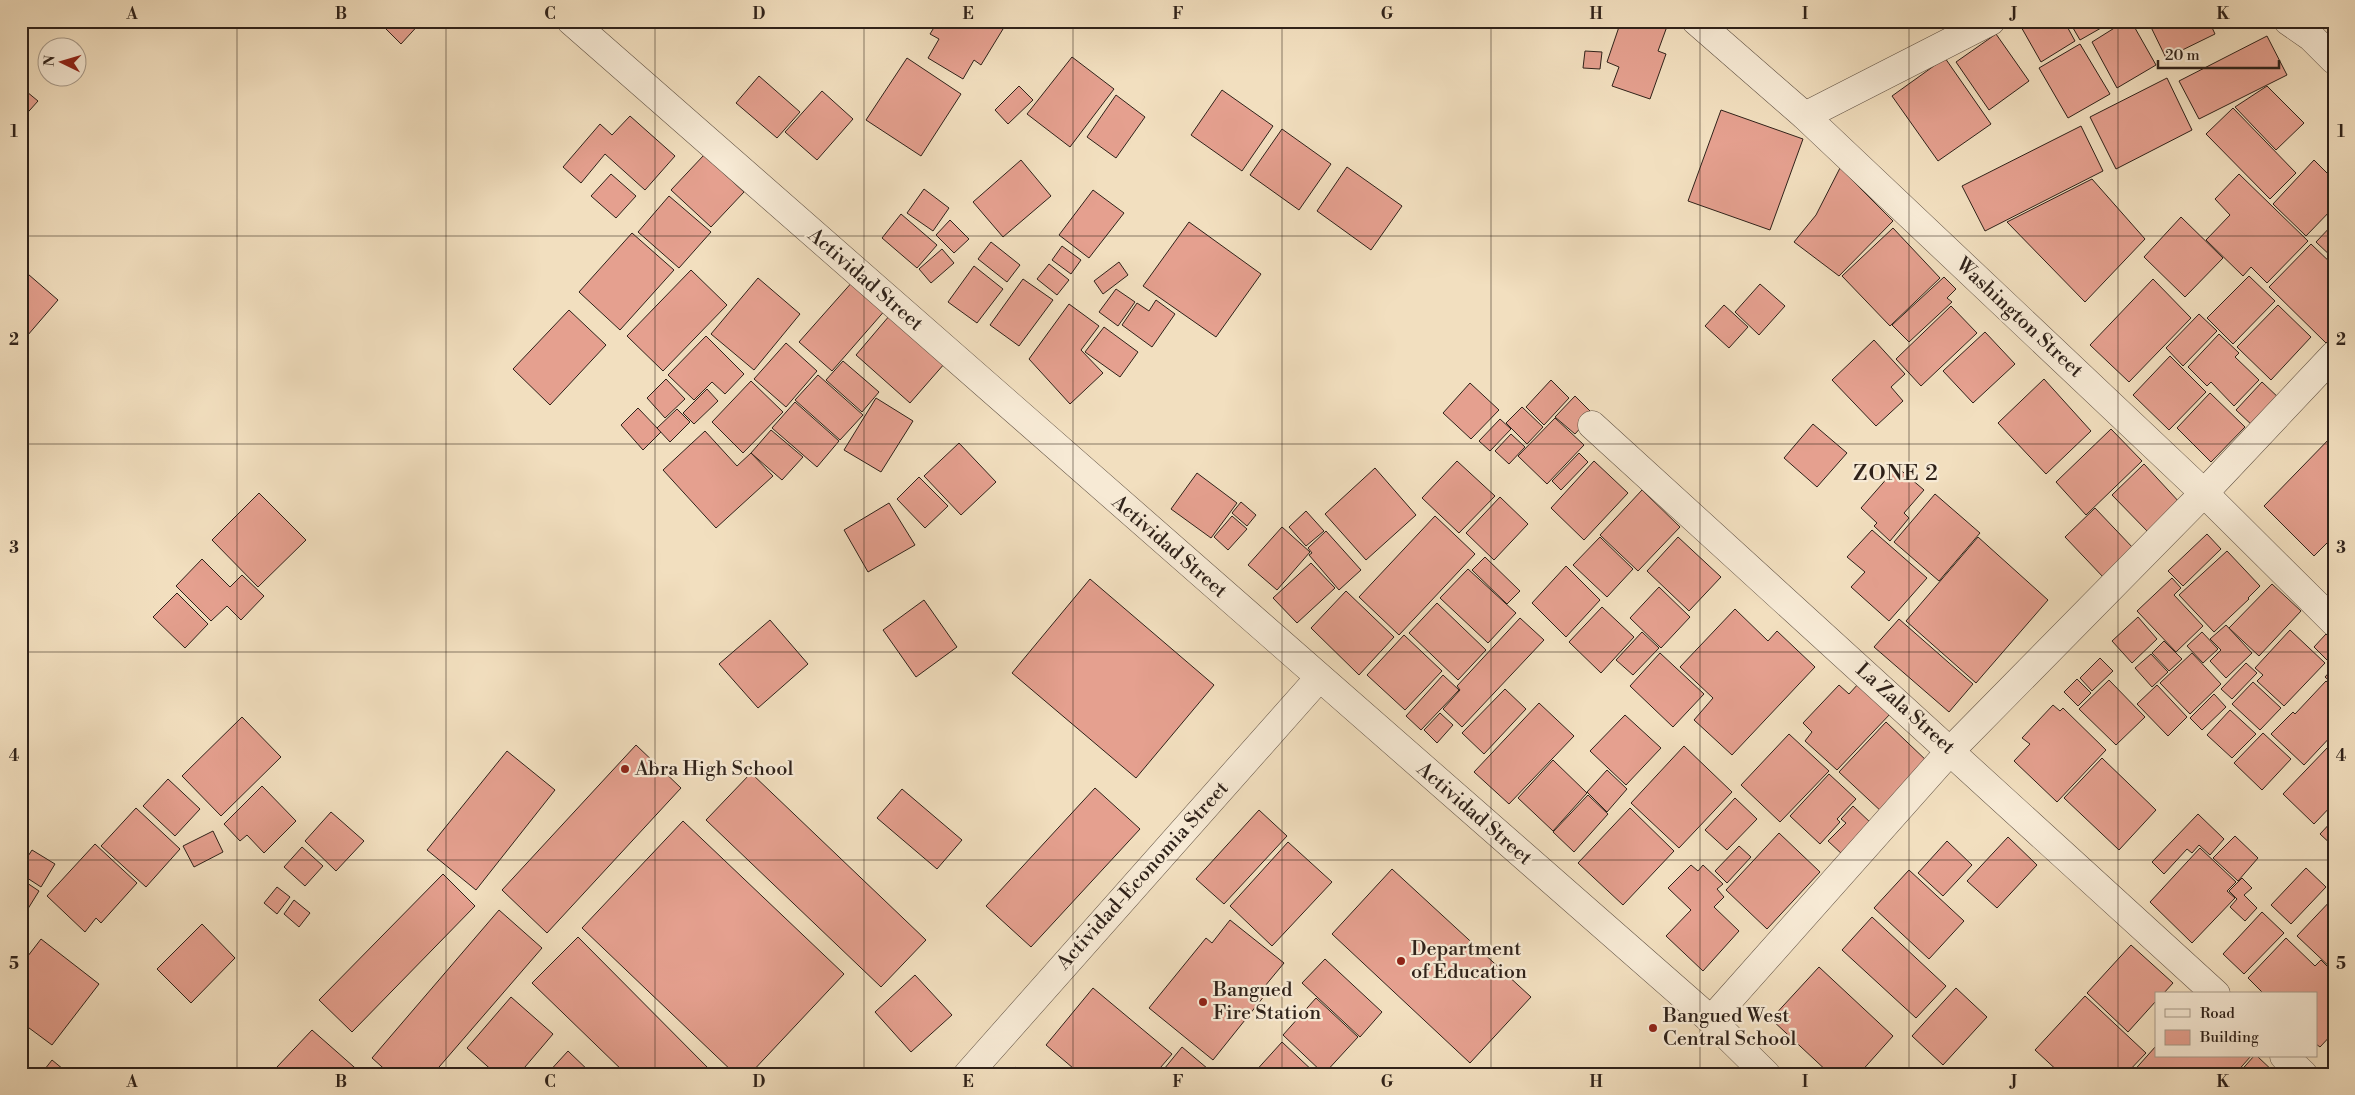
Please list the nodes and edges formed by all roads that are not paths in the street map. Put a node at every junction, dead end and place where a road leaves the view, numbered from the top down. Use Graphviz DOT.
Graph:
graph roads {
  1 [pos="570,21"];
  2 [pos="1696,21"];
  3 [pos="1991,21"];
  4 [pos="2288,21"];
  5 [pos="2334,60"];
  6 [pos="1805,116"];
  7 [pos="2334,355"];
  8 [pos="1592,425"];
  9 [pos="2204,493"];
  10 [pos="2334,622"];
  11 [pos="1319,678"];
  12 [pos="1951,750"];
  13 [pos="2214,992"];
  14 [pos="1711,1020"];
  15 [pos="2286,1058"];
  16 [pos="968,1074"];
  17 [pos="1766,1074"];
  18 [pos="2303,1074"];
  1 -- 11 [label="street, Actividad Street"];
  2 -- 6 [label="street, Washington Street"];
  3 -- 6 [label="street"];
  4 -- 5 [label="street"];
  6 -- 9 [label="street, Washington Street"];
  7 -- 9 [label="street"];
  8 -- 12 [label="street, La Zala Street"];
  9 -- 10 [label="street, Washington Street"];
  9 -- 12 [label="street"];
  11 -- 14 [label="street, Actividad Street"];
  11 -- 16 [label="street, Actividad-Economia Street"];
  12 -- 13 [label="street, La Zala Street"];
  12 -- 14 [label="street"];
  14 -- 17 [label="street, Actividad Street"];
  15 -- 18 [label="street"];
}
